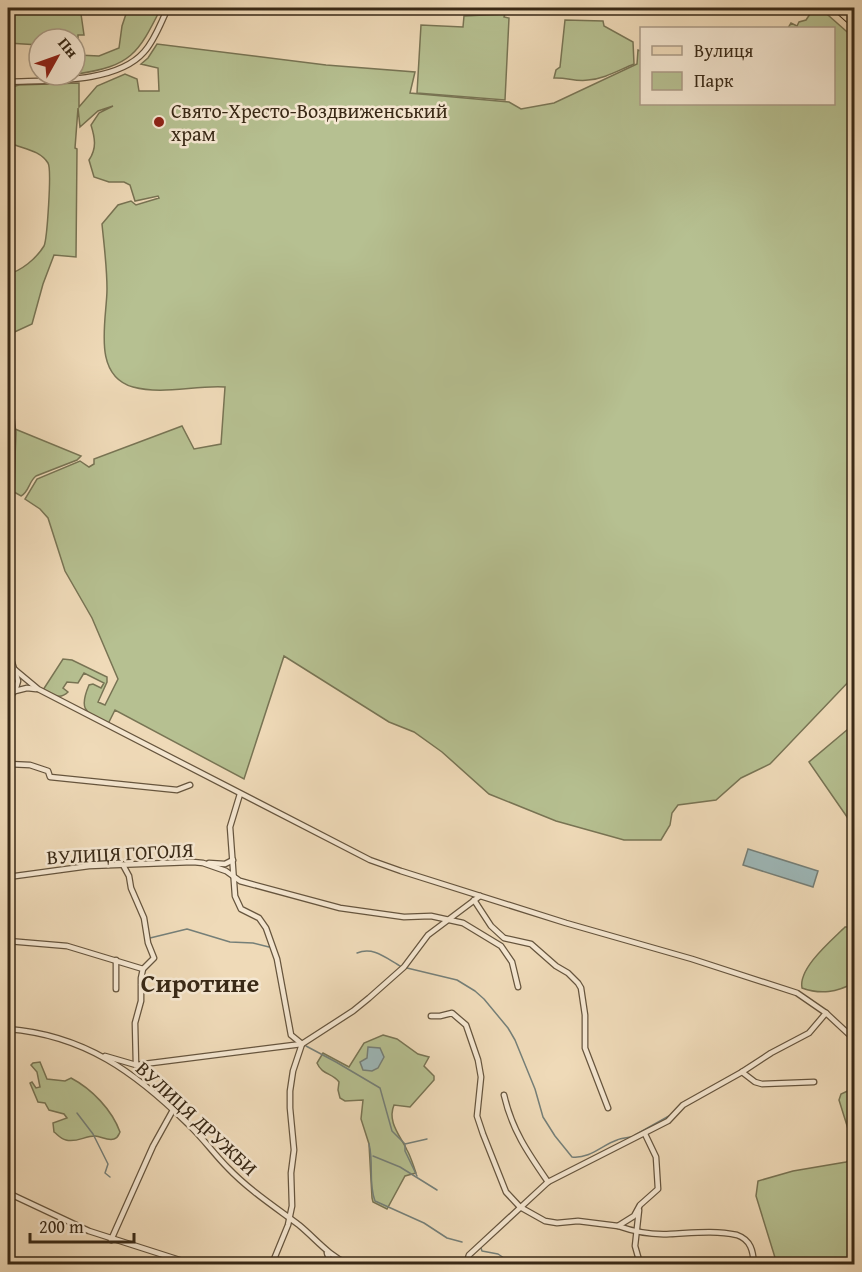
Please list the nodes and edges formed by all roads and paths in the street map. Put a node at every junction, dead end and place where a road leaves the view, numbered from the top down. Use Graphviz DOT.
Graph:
graph roads {
  1 [pos="168,8"];
  2 [pos="836,8"];
  3 [pos="855,24"];
  4 [pos="8,82"];
  5 [pos="8,389"];
  6 [pos="8,624"];
  7 [pos="8,650"];
  8 [pos="8,664"];
  9 [pos="15,669"];
  10 [pos="38,689"];
  11 [pos="10,694"];
  12 [pos="8,701"];
  13 [pos="8,764"];
  14 [pos="190,785"];
  15 [pos="240,794"];
  16 [pos="232,860"];
  17 [pos="135,863"];
  18 [pos="203,863"];
  19 [pos="123,865"];
  20 [pos="233,875"];
  21 [pos="129,876"];
  22 [pos="8,877"];
  23 [pos="480,896"];
  24 [pos="474,900"];
  25 [pos="449,920"];
  26 [pos="8,941"];
  27 [pos="116,960"];
  28 [pos="143,969"];
  29 [pos="518,987"];
  30 [pos="116,989"];
  31 [pos="826,1013"];
  32 [pos="431,1016"];
  33 [pos="8,1029"];
  34 [pos="855,1040"];
  35 [pos="302,1044"];
  36 [pos="105,1056"];
  37 [pos="136,1065"];
  38 [pos="742,1072"];
  39 [pos="814,1082"];
  40 [pos="504,1095"];
  41 [pos="608,1108"];
  42 [pos="173,1110"];
  43 [pos="645,1134"];
  44 [pos="548,1182"];
  45 [pos="8,1194"];
  46 [pos="520,1207"];
  47 [pos="639,1208"];
  48 [pos="289,1218"];
  49 [pos="618,1226"];
  50 [pos="638,1232"];
  51 [pos="111,1240"];
  52 [pos="327,1252"];
  53 [pos="8,1261"];
  54 [pos="21,1264"];
  55 [pos="192,1264"];
  56 [pos="273,1264"];
  57 [pos="331,1264"];
  58 [pos="348,1264"];
  59 [pos="466,1264"];
  60 [pos="646,1264"];
  61 [pos="754,1264"];
  1 -- 4 [label="street"];
  2 -- 3 [label="main road"];
  5 -- 6 [label="street"];
  7 -- 9 [label="street"];
  8 -- 9 [label="street"];
  9 -- 10 [label="street"];
  9 -- 11 [label="street"];
  10 -- 11 [label="street"];
  10 -- 15 [label="street"];
  11 -- 12 [label="street"];
  13 -- 14 [label="street"];
  15 -- 16 [label="street"];
  15 -- 23 [label="street"];
  16 -- 18 [label="street"];
  16 -- 20 [label="street"];
  17 -- 18 [label="street, ВУЛИЦЯ ГОГОЛЯ"];
  17 -- 19 [label="street, ВУЛИЦЯ ГОГОЛЯ"];
  17 -- 21 [label="street"];
  18 -- 20 [label="street, ВУЛИЦЯ ГОГОЛЯ"];
  19 -- 21 [label="street"];
  19 -- 22 [label="street, ВУЛИЦЯ ГОГОЛЯ"];
  20 -- 25 [label="street, ВУЛИЦЯ ГОГОЛЯ"];
  20 -- 35 [label="street"];
  21 -- 28 [label="street"];
  23 -- 24 [label="street"];
  23 -- 31 [label="street"];
  24 -- 25 [label="street"];
  24 -- 41 [label="street"];
  25 -- 29 [label="street, ВУЛИЦЯ ГОГОЛЯ"];
  25 -- 35 [label="street"];
  26 -- 27 [label="street"];
  27 -- 28 [label="street"];
  27 -- 30 [label="street"];
  28 -- 37 [label="street"];
  31 -- 34 [label="street"];
  31 -- 38 [label="street"];
  32 -- 46 [label="street"];
  33 -- 36 [label="street, ВУЛИЦЯ ДРУЖБИ"];
  35 -- 37 [label="street"];
  35 -- 48 [label="street"];
  36 -- 37 [label="street"];
  36 -- 42 [label="street, ВУЛИЦЯ ДРУЖБИ"];
  38 -- 39 [label="street"];
  38 -- 43 [label="street"];
  40 -- 44 [label="street"];
  42 -- 48 [label="street, ВУЛИЦЯ ДРУЖБИ"];
  42 -- 51 [label="street"];
  43 -- 44 [label="street"];
  43 -- 47 [label="street"];
  44 -- 46 [label="street"];
  45 -- 51 [label="street"];
  46 -- 49 [label="street"];
  46 -- 59 [label="street"];
  47 -- 49 [label="street"];
  47 -- 50 [label="street"];
  48 -- 52 [label="street, ВУЛИЦЯ ДРУЖБИ"];
  48 -- 56 [label="street"];
  49 -- 50 [label="street"];
  50 -- 60 [label="street"];
  50 -- 61 [label="street"];
  51 -- 55 [label="street"];
  52 -- 57 [label="street"];
  52 -- 58 [label="street, ВУЛИЦЯ ДРУЖБИ"];
  53 -- 54 [label="street"];
}
